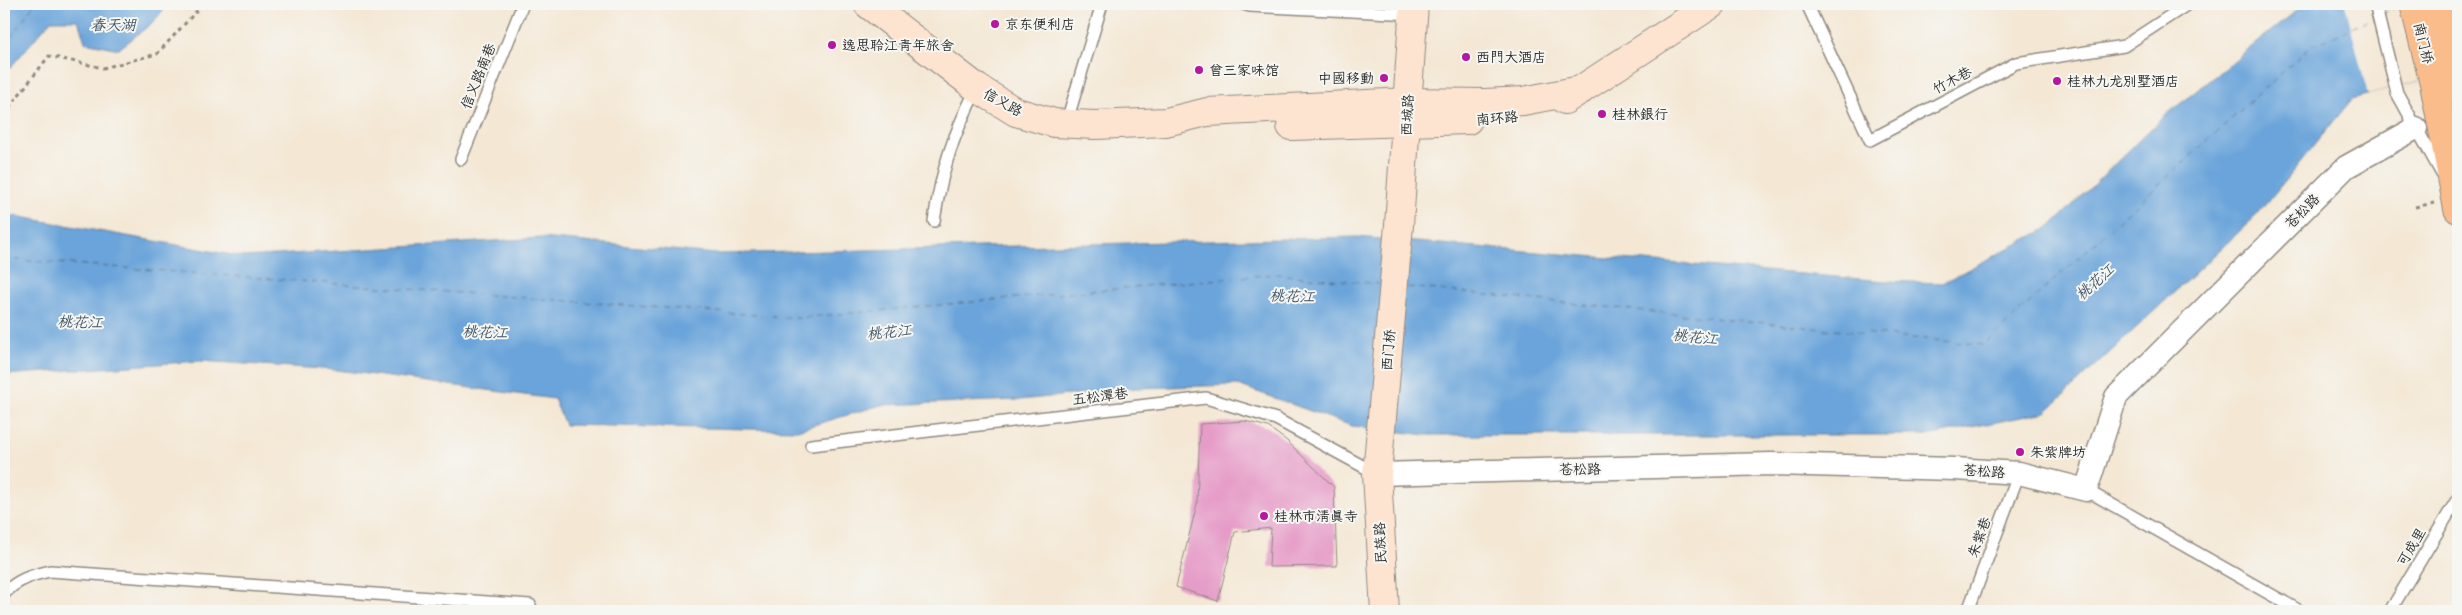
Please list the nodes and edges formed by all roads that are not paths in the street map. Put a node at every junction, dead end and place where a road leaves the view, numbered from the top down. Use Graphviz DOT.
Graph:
graph roads {
  1 [pos="523,4"];
  2 [pos="868,4"];
  3 [pos="1102,4"];
  4 [pos="1243,4"];
  5 [pos="1712,4"];
  6 [pos="1807,4"];
  7 [pos="2188,4"];
  8 [pos="2375,4"];
  9 [pos="2414,4"];
  10 [pos="2435,4"];
  11 [pos="1413,9"];
  12 [pos="2449,84"];
  13 [pos="977,88"];
  14 [pos="1407,112"];
  15 [pos="1166,122"];
  16 [pos="1066,124"];
  17 [pos="2416,128"];
  18 [pos="461,159"];
  19 [pos="2457,204"];
  20 [pos="934,221"];
  21 [pos="1399,225"];
  22 [pos="811,445"];
  23 [pos="2018,473"];
  24 [pos="1377,474"];
  25 [pos="2086,490"];
  26 [pos="2458,498"];
  27 [pos="4,594"];
  28 [pos="531,611"];
  29 [pos="1386,611"];
  30 [pos="1968,611"];
  31 [pos="2300,611"];
  32 [pos="2390,611"];
  1 -- 18 [label="lane, 信义路南巷"];
  2 -- 13 [label="main road, 信义路"];
  3 -- 16 [label="lane"];
  4 -- 11 [label="lane"];
  5 -- 14 [label="main road, 南环路"];
  6 -- 7 [label="lane, 竹木巷"];
  8 -- 17 [label="lane"];
  9 -- 12 [label="highway, 南门桥"];
  10 -- 12 [label="highway, 南门桥"];
  11 -- 14 [label="main road, 西城路"];
  12 -- 19 [label="highway"];
  13 -- 16 [label="main road, 信义路"];
  13 -- 20 [label="lane"];
  14 -- 15 [label="main road, 南环路"];
  14 -- 21 [label="main road, 西城路"];
  15 -- 16 [label="main road, 信义路"];
  17 -- 19 [label="lane"];
  17 -- 25 [label="street, 苍松路"];
  21 -- 24 [label="main road, 西门桥"];
  22 -- 24 [label="lane, 五松潭巷"];
  23 -- 24 [label="street, 苍松路"];
  23 -- 25 [label="street, 苍松路"];
  23 -- 30 [label="lane, 朱紫巷"];
  24 -- 29 [label="main road, 民族路"];
  25 -- 31 [label="lane"];
  26 -- 32 [label="lane, 可成里"];
  27 -- 28 [label="lane"];
}
